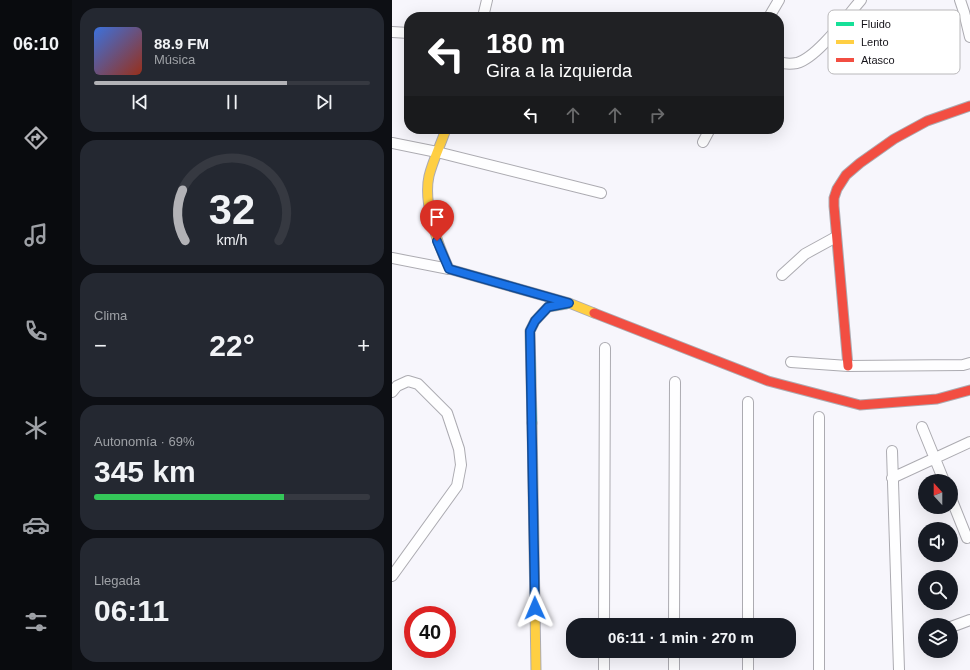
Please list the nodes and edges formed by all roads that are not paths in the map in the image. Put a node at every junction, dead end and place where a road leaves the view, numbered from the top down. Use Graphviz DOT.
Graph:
graph roads {
  1 [pos="487,0"];
  2 [pos="779,0"];
  3 [pos="861,0"];
  4 [pos="960,0"];
  5 [pos="852,10"];
  6 [pos="484,12"];
  7 [pos="772,12"];
  8 [pos="392,32"];
  9 [pos="404,33"];
  10 [pos="970,37"];
  11 [pos="828,38"];
  12 [pos="784,63"];
  13 [pos="970,106"];
  14 [pos="444,134"];
  15 [pos="707,134"];
  16 [pos="703,142"];
  17 [pos="392,143"];
  18 [pos="437,152"];
  19 [pos="601,193"];
  20 [pos="836,237"];
  21 [pos="392,258"];
  22 [pos="449,269"];
  23 [pos="782,275"];
  24 [pos="569,303"];
  25 [pos="605,348"];
  26 [pos="791,362"];
  27 [pos="970,363"];
  28 [pos="848,366"];
  29 [pos="675,382"];
  30 [pos="970,390"];
  31 [pos="392,392"];
  32 [pos="748,402"];
  33 [pos="819,417"];
  34 [pos="922,427"];
  35 [pos="970,442"];
  36 [pos="892,451"];
  37 [pos="935,458"];
  38 [pos="941,474"];
  39 [pos="892,478"];
  40 [pos="957,514"];
  41 [pos="967,538"];
  42 [pos="392,576"];
  43 [pos="604,618"];
  44 [pos="674,618"];
  45 [pos="748,618"];
  46 [pos="970,620"];
  47 [pos="958,624"];
  48 [pos="604,658"];
  49 [pos="674,658"];
  50 [pos="748,658"];
  51 [pos="536,670"];
  52 [pos="604,670"];
  53 [pos="674,670"];
  54 [pos="748,670"];
  55 [pos="819,670"];
  56 [pos="900,670"];
  1 -- 6 [label="street"];
  2 -- 7 [label="street"];
  3 -- 5 [label="street"];
  4 -- 10 [label="street"];
  8 -- 9 [label="street"];
  11 -- 12 [label="street"];
  13 -- 20 [label="street"];
  14 -- 18 [label="street"];
  15 -- 16 [label="street"];
  17 -- 18 [label="street"];
  18 -- 19 [label="street"];
  18 -- 22 [label="street"];
  20 -- 23 [label="street"];
  20 -- 28 [label="street"];
  21 -- 22 [label="street"];
  22 -- 24 [label="street"];
  24 -- 30 [label="street"];
  24 -- 51 [label="street"];
  25 -- 43 [label="street"];
  26 -- 28 [label="street"];
  27 -- 28 [label="street"];
  29 -- 44 [label="street"];
  31 -- 42 [label="street"];
  32 -- 45 [label="street"];
  33 -- 55 [label="street"];
  34 -- 37 [label="street"];
  35 -- 37 [label="street"];
  36 -- 39 [label="street"];
  37 -- 38 [label="street"];
  37 -- 39 [label="street"];
  39 -- 56 [label="street"];
  40 -- 41 [label="street"];
  46 -- 47 [label="street"];
  48 -- 52 [label="street"];
  49 -- 53 [label="street"];
  50 -- 54 [label="street"];
}
